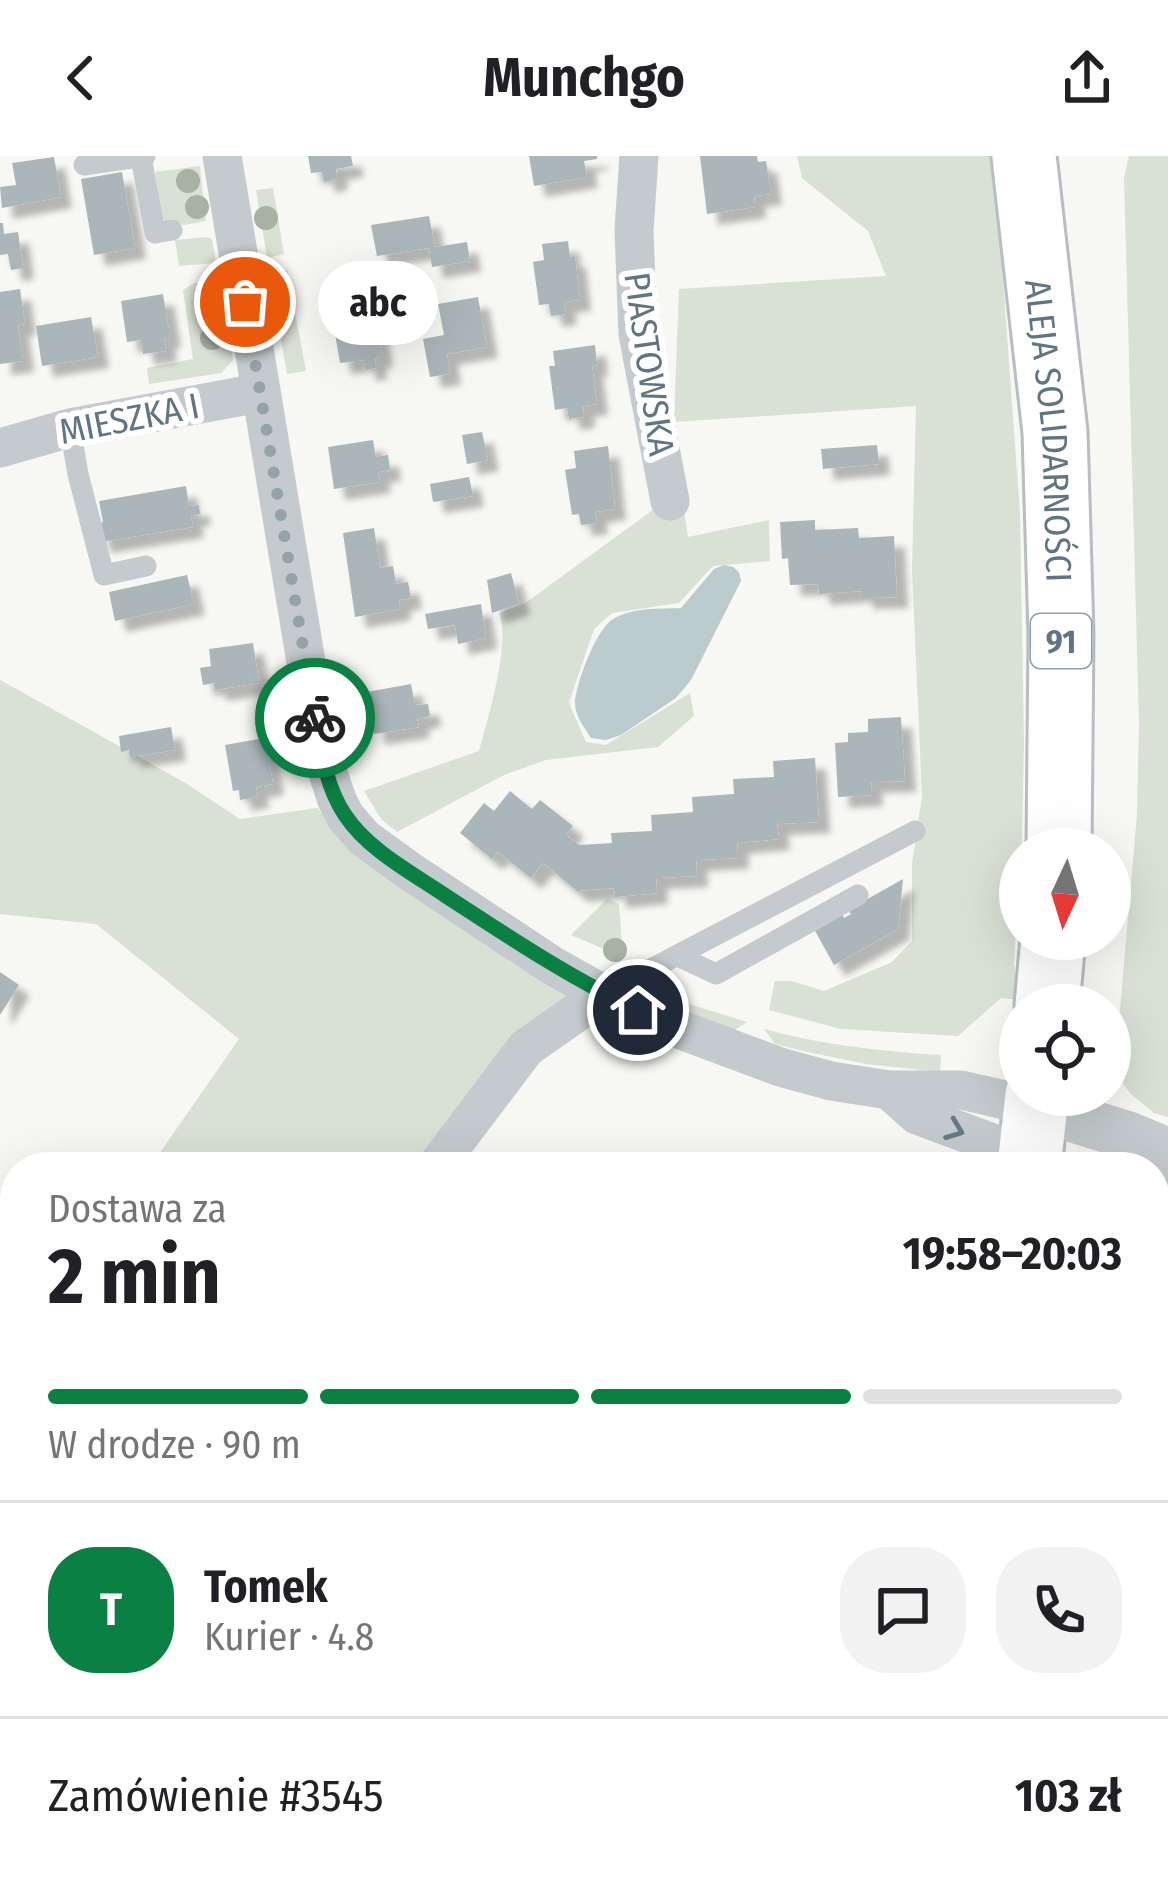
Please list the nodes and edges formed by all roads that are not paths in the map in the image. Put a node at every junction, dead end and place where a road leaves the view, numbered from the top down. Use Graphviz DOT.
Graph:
graph roads {
  1 [pos="143,156"];
  2 [pos="222,156"];
  3 [pos="639,156"];
  4 [pos="1024,156"];
  5 [pos="84,165"];
  6 [pos="172,230"];
  7 [pos="260,393"];
  8 [pos="70,428"];
  9 [pos="0,448"];
  10 [pos="670,501"];
  11 [pos="146,566"];
  12 [pos="1060,828"];
  13 [pos="915,831"];
  14 [pos="858,895"];
  15 [pos="678,956"];
  16 [pos="603,994"];
  17 [pos="1040,1139"];
  18 [pos="447,1152"];
  19 [pos="1168,1152"];
  1 -- 5 [label="lane"];
  1 -- 6 [label="lane"];
  2 -- 7 [label="street"];
  3 -- 10 [label="street, PIASTOWSKA"];
  4 -- 12 [label="main road, ALEJA SOLIDARNOŚCI / 91"];
  7 -- 8 [label="street, MIESZKA I"];
  7 -- 16 [label="street"];
  8 -- 9 [label="street, MIESZKA I"];
  8 -- 11 [label="lane"];
  13 -- 15 [label="lane"];
  14 -- 15 [label="lane"];
  15 -- 16 [label="lane"];
  16 -- 17 [label="street"];
  16 -- 18 [label="street"];
  17 -- 19 [label="street"];
}
